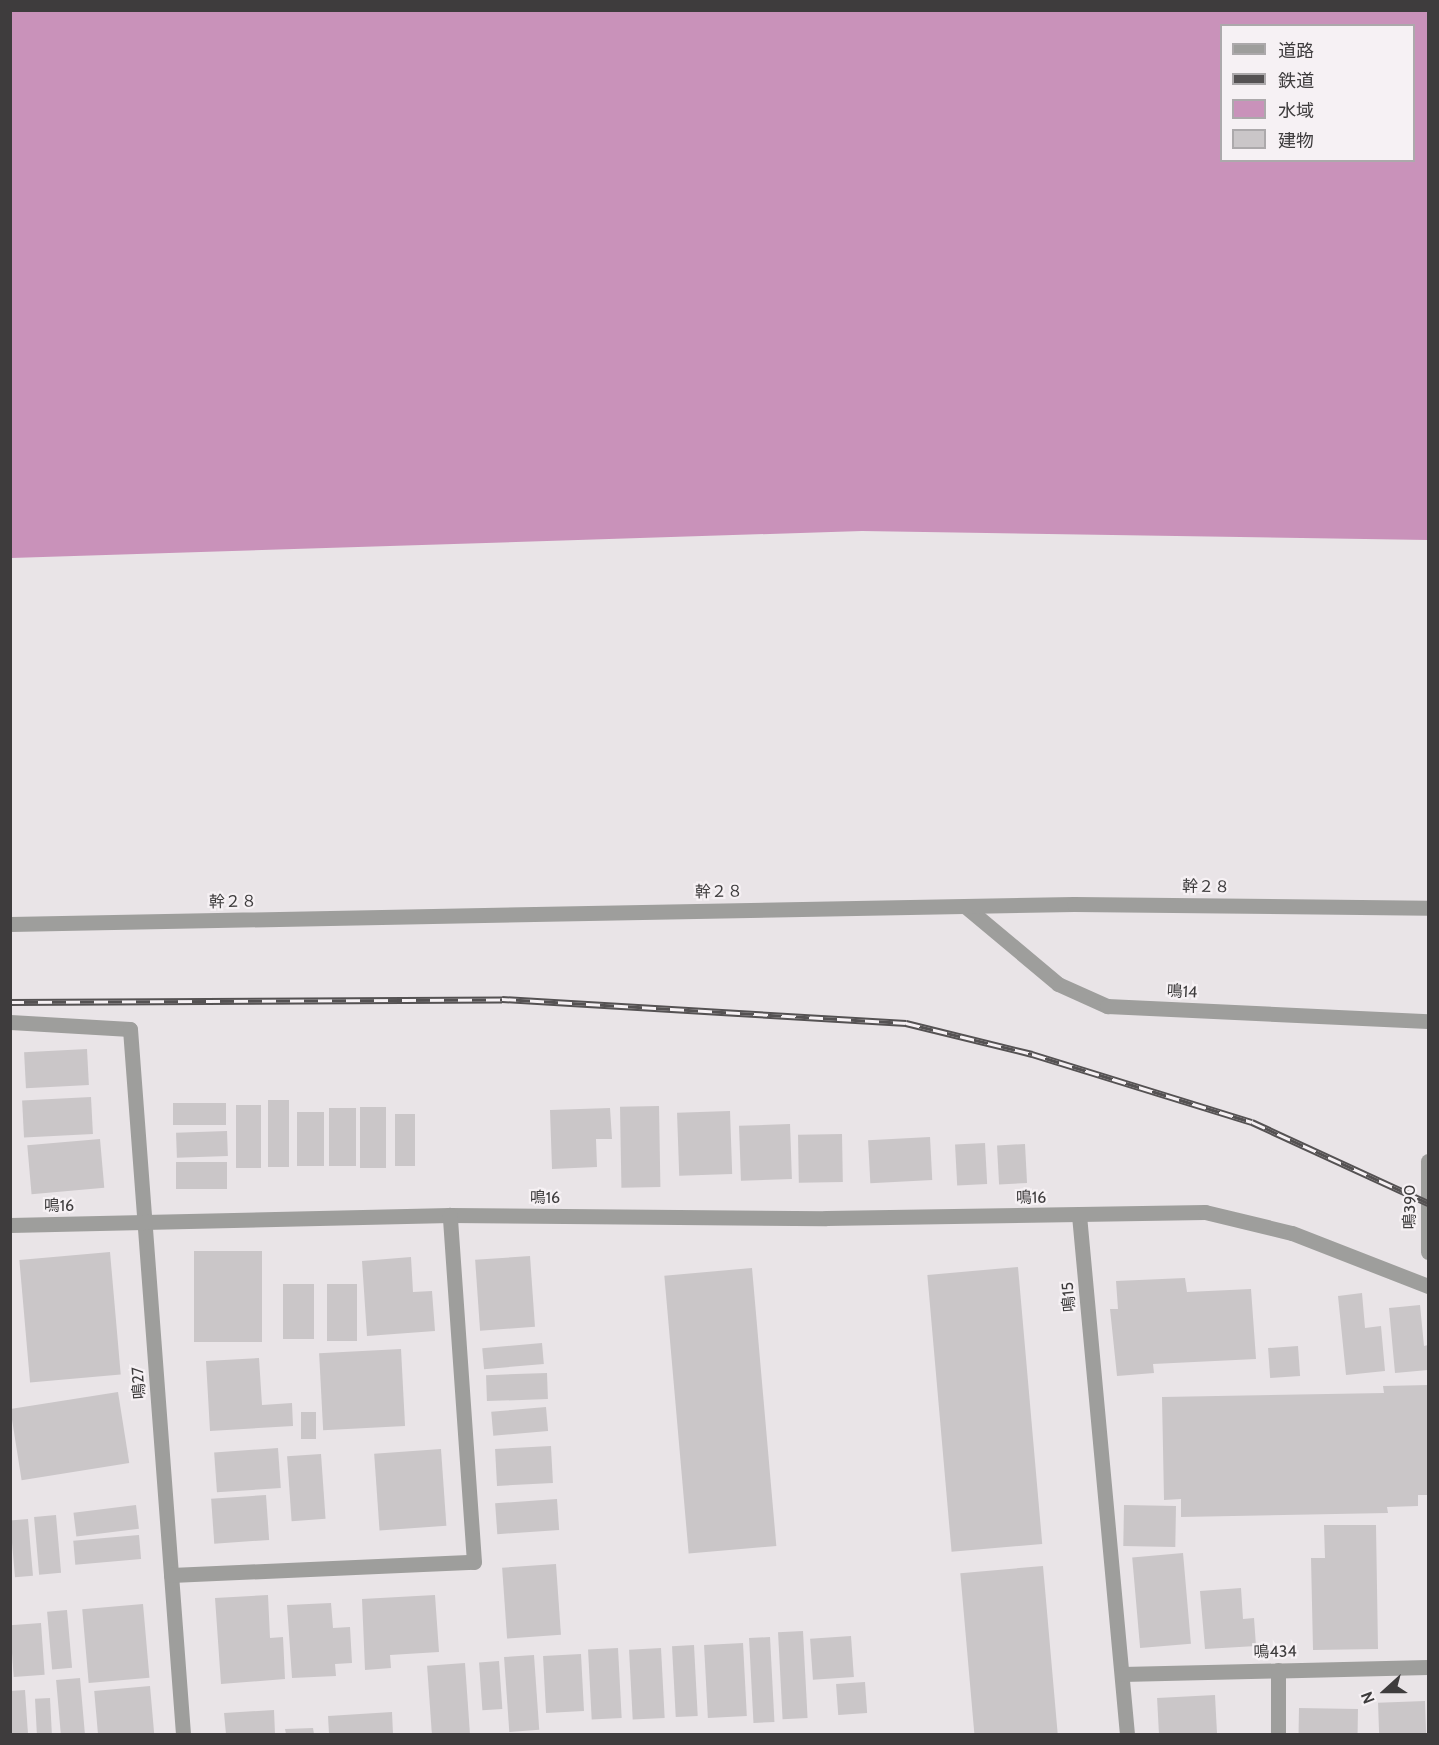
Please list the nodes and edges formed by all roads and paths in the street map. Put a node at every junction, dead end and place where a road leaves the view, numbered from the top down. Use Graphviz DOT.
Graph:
graph roads {
  1 [pos="966,907"];
  2 [pos="1428,908"];
  3 [pos="10,924"];
  4 [pos="1428,1021"];
  5 [pos="10,1022"];
  6 [pos="1428,1161"];
  7 [pos="450,1215"];
  8 [pos="1079,1215"];
  9 [pos="145,1224"];
  10 [pos="10,1225"];
  11 [pos="1428,1252"];
  12 [pos="1428,1286"];
  13 [pos="171,1575"];
  14 [pos="1428,1668"];
  15 [pos="1278,1670"];
  16 [pos="1122,1674"];
  17 [pos="183,1734"];
  18 [pos="1127,1734"];
  19 [pos="1278,1734"];
  1 -- 2 [label="street, 幹２８"];
  1 -- 3 [label="street, 幹２８"];
  1 -- 4 [label="street, 鳴14"];
  5 -- 9 [label="street, 鳴27"];
  6 -- 11 [label="street, 鳴390"];
  7 -- 8 [label="street, 鳴16"];
  7 -- 9 [label="street, 鳴16"];
  7 -- 13 [label="street"];
  8 -- 12 [label="street"];
  8 -- 16 [label="street, 鳴15"];
  9 -- 10 [label="street, 鳴16"];
  9 -- 13 [label="street, 鳴27"];
  13 -- 17 [label="street, 鳴27"];
  14 -- 15 [label="street, 鳴434"];
  15 -- 16 [label="street, 鳴434"];
  15 -- 19 [label="street"];
  16 -- 18 [label="street, 鳴15"];
}
